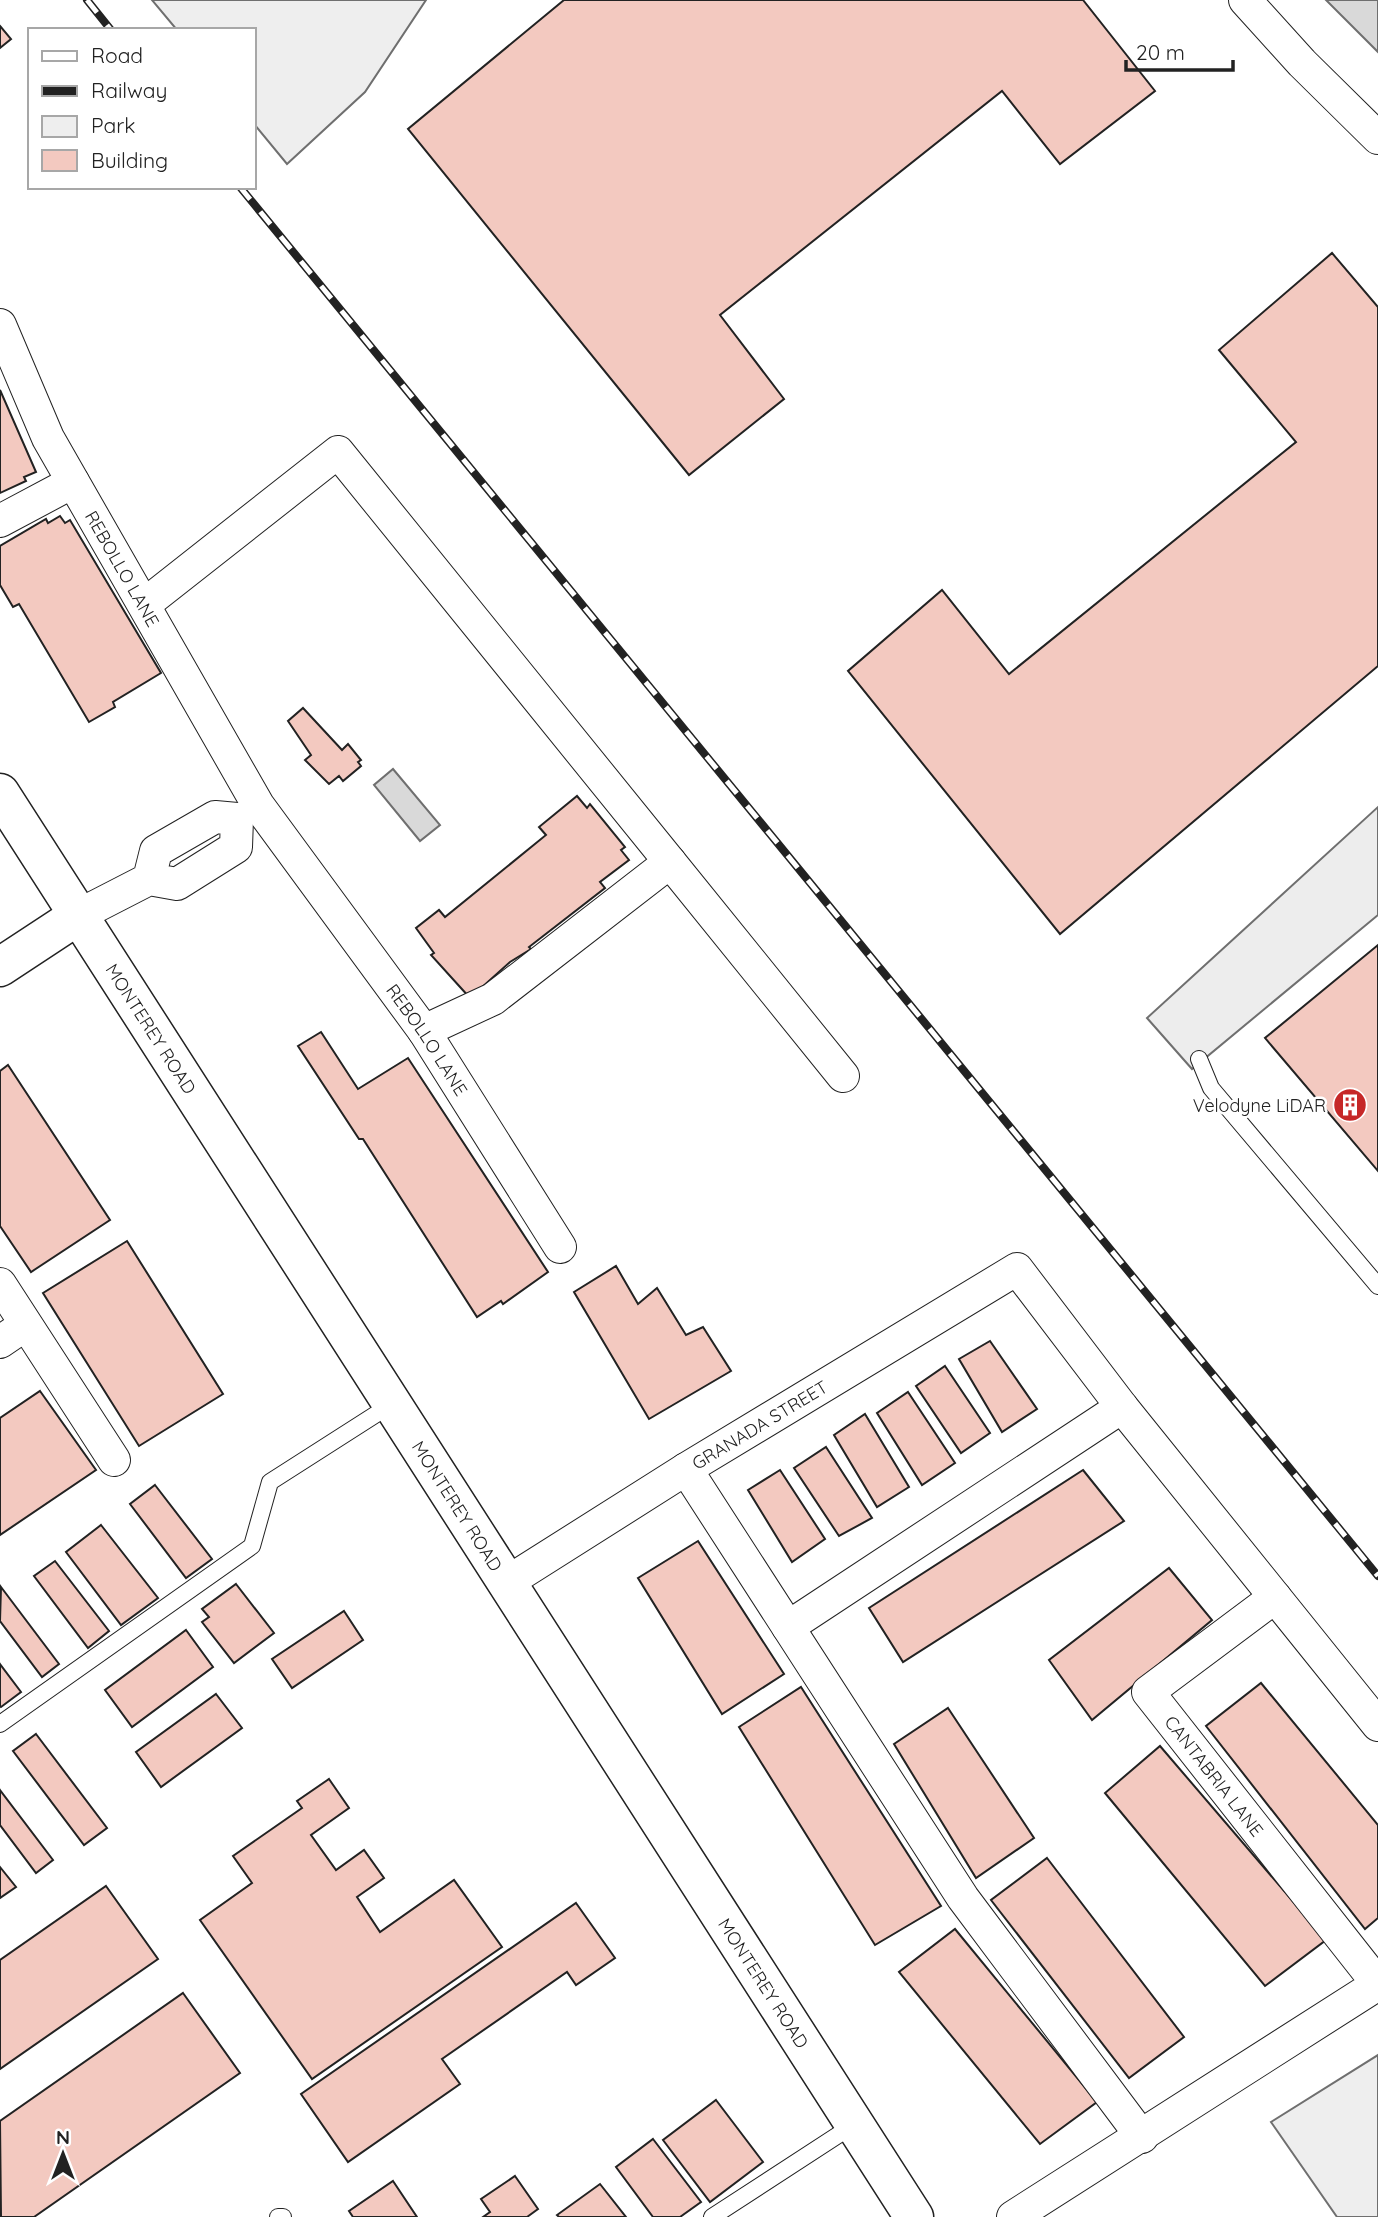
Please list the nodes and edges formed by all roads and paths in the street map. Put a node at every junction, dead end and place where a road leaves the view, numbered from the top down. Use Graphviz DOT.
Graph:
graph roads {
  1 [pos="1245,0"];
  2 [pos="1378,138"];
  3 [pos="0,325"];
  4 [pos="73,482"];
  5 [pos="0,520"];
  6 [pos="145,604"];
  7 [pos="0,793"];
  8 [pos="248,812"];
  9 [pos="670,862"];
  10 [pos="79,915"];
  11 [pos="0,967"];
  12 [pos="424,1031"];
  13 [pos="1199,1059"];
  14 [pos="843,1076"];
  15 [pos="560,1247"];
  16 [pos="0,1284"];
  17 [pos="1378,1286"];
  18 [pos="13,1334"];
  19 [pos="392,1404"];
  20 [pos="1122,1407"];
  21 [pos="114,1460"];
  22 [pos="686,1469"];
  23 [pos="506,1583"];
  24 [pos="1275,1597"];
  25 [pos="788,1627"];
  26 [pos="0,1724"];
  27 [pos="1378,1725"];
  28 [pos="1378,1984"];
  29 [pos="855,2124"];
  30 [pos="1142,2137"];
  31 [pos="719,2215"];
  32 [pos="914,2217"];
  33 [pos="1013,2217"];
  1 -- 2 [label="street"];
  3 -- 4 [label="street, REBOLLO LANE"];
  4 -- 5 [label="street"];
  4 -- 6 [label="street, REBOLLO LANE"];
  6 -- 8 [label="street, REBOLLO LANE"];
  6 -- 9 [label="street"];
  7 -- 10 [label="main road, MONTEREY ROAD"];
  8 -- 10 [label="street"];
  8 -- 12 [label="street, REBOLLO LANE"];
  9 -- 12 [label="street"];
  9 -- 14 [label="street"];
  10 -- 11 [label="main road"];
  10 -- 19 [label="main road, MONTEREY ROAD"];
  12 -- 15 [label="street, REBOLLO LANE"];
  13 -- 17 [label="lane"];
  16 -- 18 [label="street"];
  18 -- 21 [label="street"];
  19 -- 23 [label="main road, MONTEREY ROAD"];
  19 -- 26 [label="lane"];
  20 -- 22 [label="street, GRANADA STREET"];
  20 -- 24 [label="street"];
  20 -- 25 [label="street"];
  22 -- 23 [label="street, GRANADA STREET"];
  22 -- 25 [label="street"];
  23 -- 29 [label="main road, MONTEREY ROAD"];
  24 -- 27 [label="street"];
  24 -- 28 [label="street, CANTABRIA LANE"];
  25 -- 30 [label="street"];
  28 -- 30 [label="street"];
  29 -- 31 [label="lane"];
  29 -- 32 [label="main road, MONTEREY ROAD"];
  30 -- 33 [label="street"];
}
